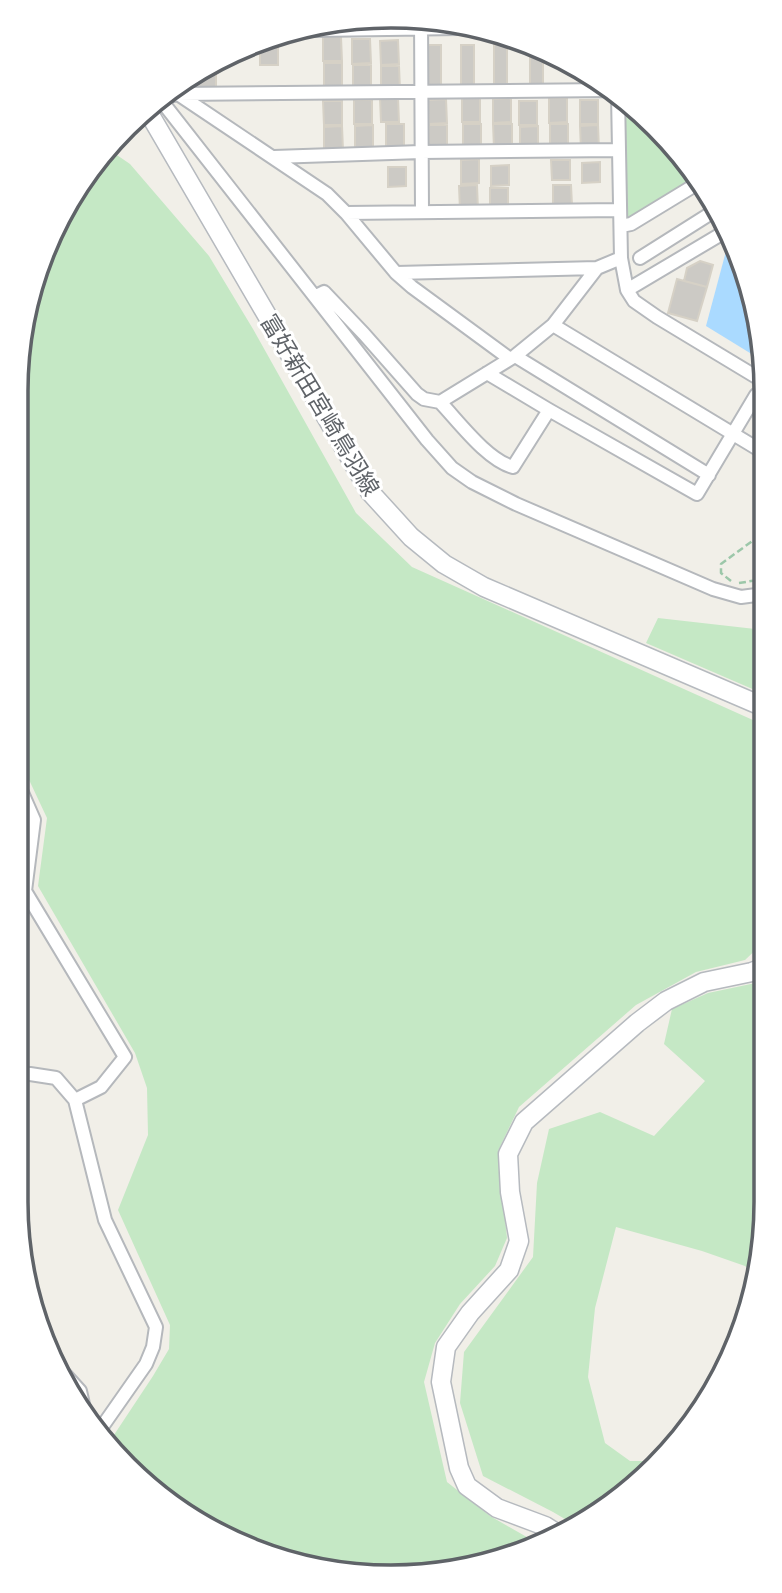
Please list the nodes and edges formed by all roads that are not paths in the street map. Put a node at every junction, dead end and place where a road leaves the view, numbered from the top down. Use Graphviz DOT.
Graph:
graph roads {
  1 [pos="421,30"];
  2 [pos="595,90"];
  3 [pos="421,92"];
  4 [pos="180,96"];
  5 [pos="176,99"];
  6 [pos="166,106"];
  7 [pos="618,108"];
  8 [pos="152,118"];
  9 [pos="619,150"];
  10 [pos="421,152"];
  11 [pos="273,158"];
  12 [pos="692,187"];
  13 [pos="620,210"];
  14 [pos="422,212"];
  15 [pos="346,213"];
  16 [pos="708,215"];
  17 [pos="621,226"];
  18 [pos="719,235"];
  19 [pos="621,258"];
  20 [pos="640,258"];
  21 [pos="597,268"];
  22 [pos="396,273"];
  23 [pos="627,290"];
  24 [pos="316,296"];
  25 [pos="553,325"];
  26 [pos="512,358"];
  27 [pos="487,373"];
  28 [pos="753,375"];
  29 [pos="754,398"];
  30 [pos="440,402"];
  31 [pos="549,410"];
  32 [pos="733,434"];
  33 [pos="754,447"];
  34 [pos="709,475"];
  35 [pos="754,595"];
  36 [pos="754,703"];
  37 [pos="28,806"];
  38 [pos="28,867"];
  39 [pos="28,896"];
  40 [pos="754,971"];
  41 [pos="28,1073"];
  42 [pos="75,1100"];
  43 [pos="104,1424"];
  44 [pos="550,1529"];
  1 -- 3 [label="street"];
  2 -- 3 [label="street"];
  3 -- 4 [label="street"];
  3 -- 10 [label="street"];
  5 -- 11 [label="street"];
  6 -- 24 [label="street"];
  7 -- 9 [label="street"];
  8 -- 36 [label="main road, 富好新田宮崎鳥羽線"];
  9 -- 10 [label="street"];
  9 -- 13 [label="street"];
  10 -- 11 [label="street"];
  10 -- 14 [label="street"];
  11 -- 15 [label="street"];
  12 -- 17 [label="street"];
  13 -- 14 [label="street"];
  13 -- 17 [label="street"];
  14 -- 15 [label="street"];
  15 -- 22 [label="street"];
  16 -- 20 [label="street"];
  17 -- 19 [label="street"];
  18 -- 23 [label="street"];
  19 -- 21 [label="street"];
  19 -- 23 [label="street"];
  21 -- 22 [label="street"];
  21 -- 25 [label="street"];
  22 -- 26 [label="street"];
  23 -- 28 [label="street"];
  24 -- 30 [label="street"];
  24 -- 35 [label="street"];
  25 -- 26 [label="street"];
  25 -- 32 [label="street"];
  26 -- 27 [label="street"];
  26 -- 34 [label="street"];
  27 -- 30 [label="street"];
  27 -- 31 [label="street"];
  29 -- 32 [label="street"];
  30 -- 31 [label="street"];
  31 -- 34 [label="street"];
  32 -- 33 [label="street"];
  32 -- 34 [label="street"];
  37 -- 38 [label="street"];
  39 -- 42 [label="street"];
  40 -- 44 [label="main road"];
  41 -- 42 [label="street"];
  42 -- 43 [label="street"];
}
